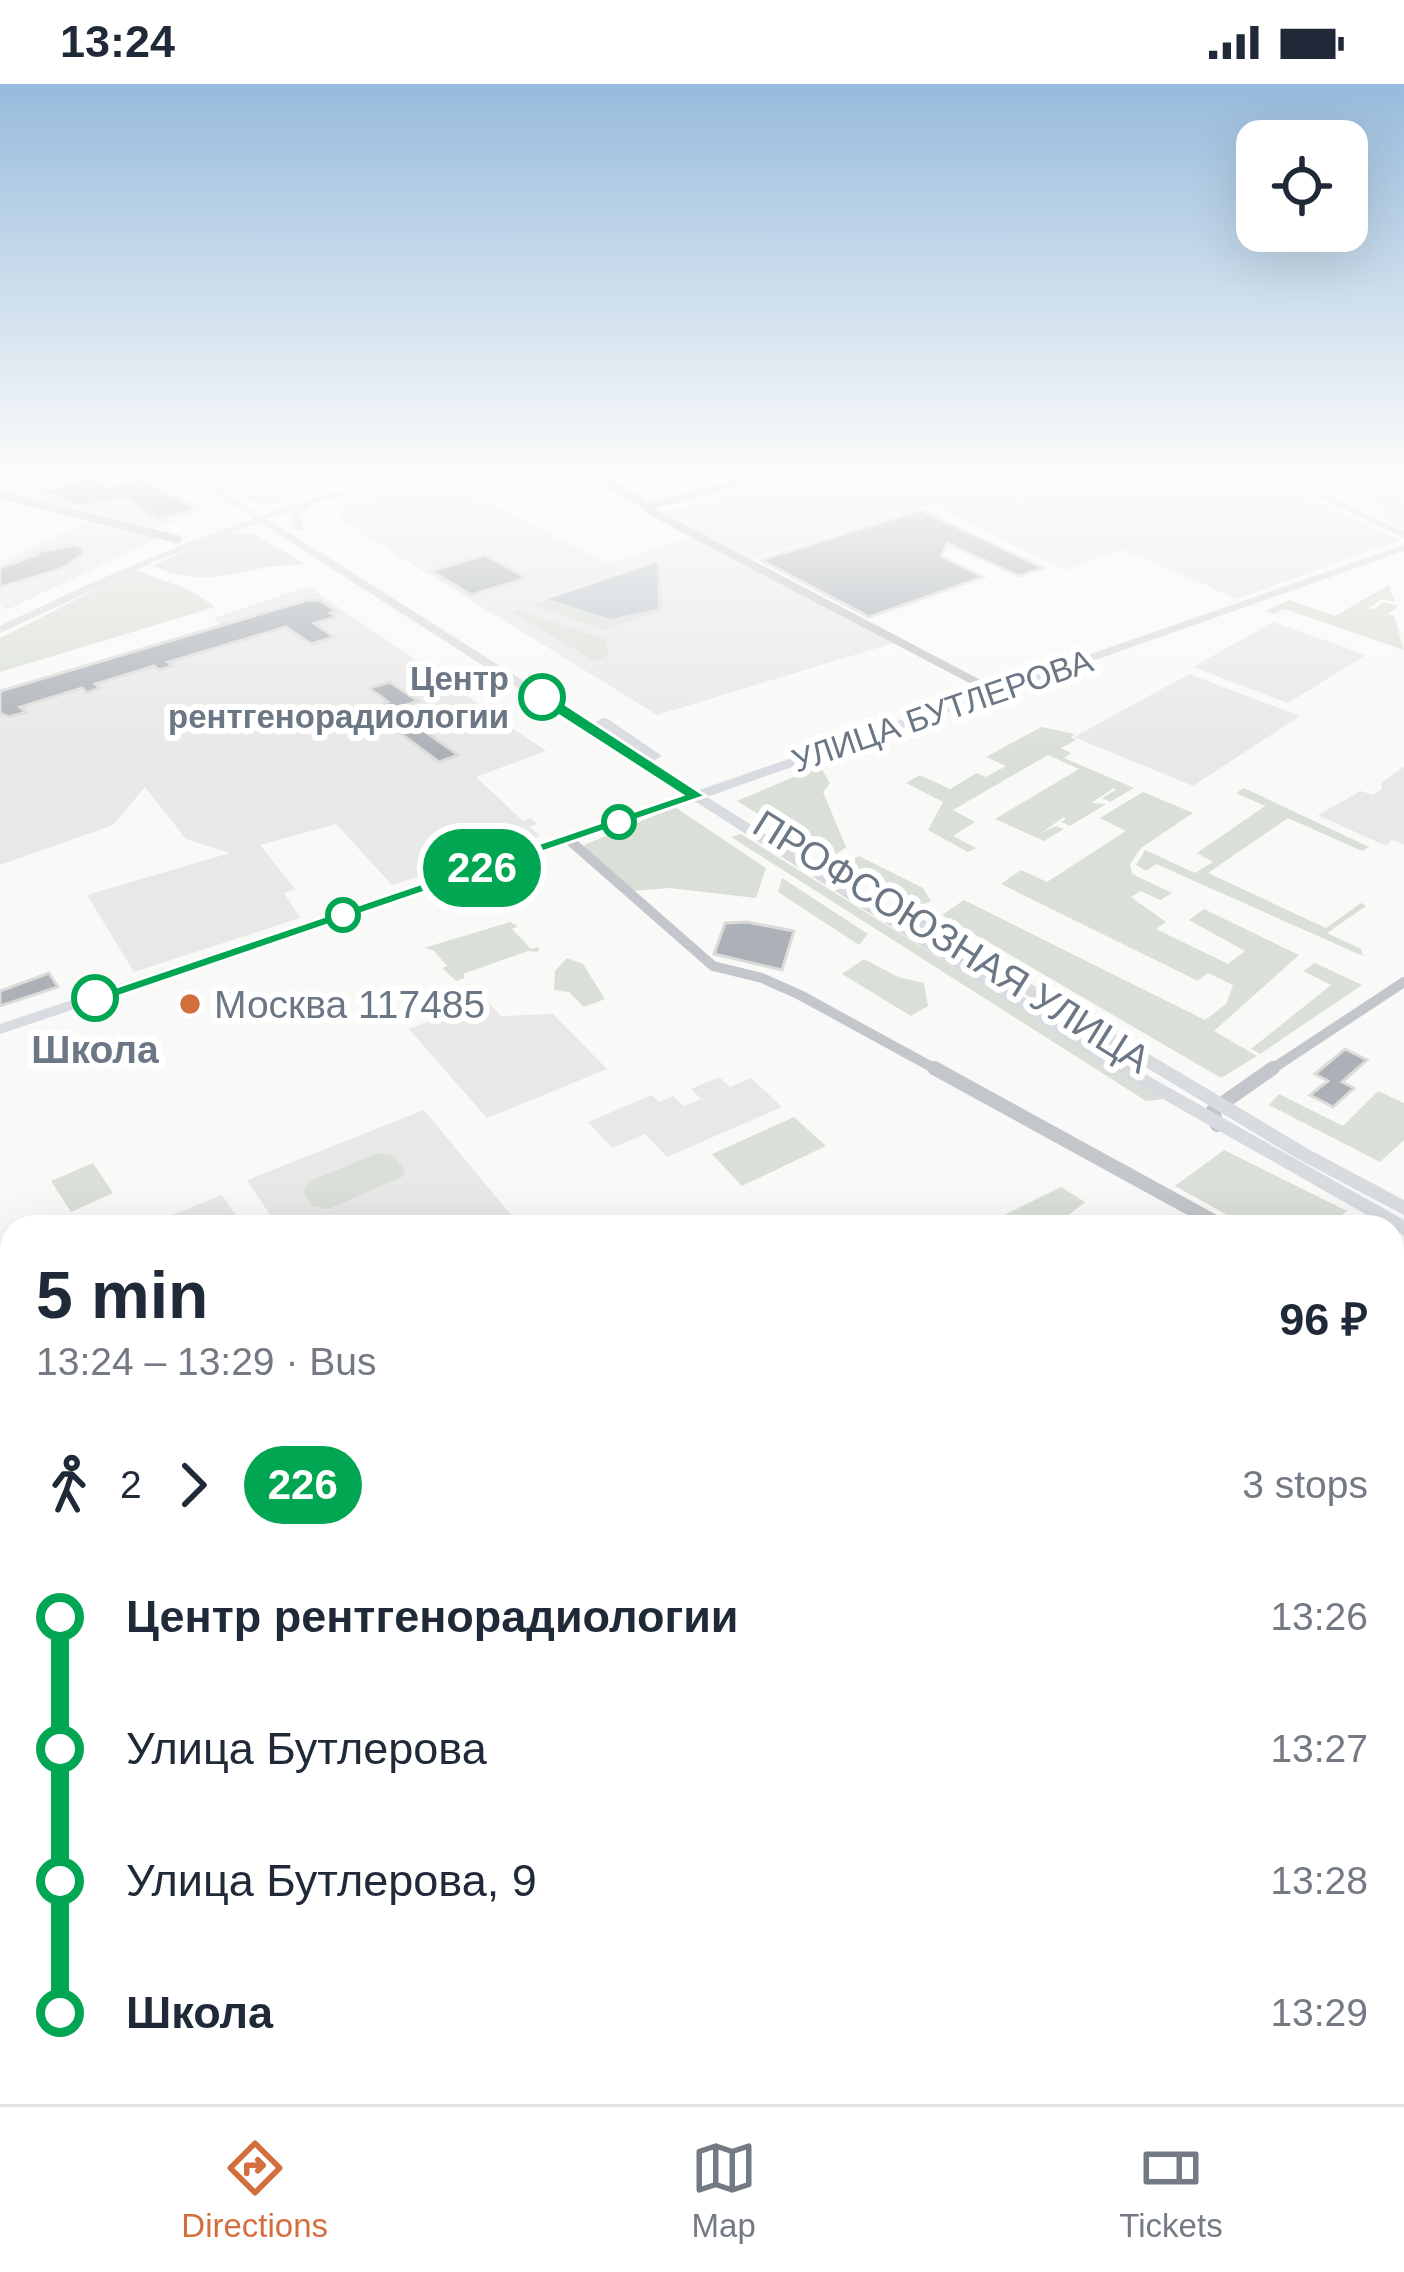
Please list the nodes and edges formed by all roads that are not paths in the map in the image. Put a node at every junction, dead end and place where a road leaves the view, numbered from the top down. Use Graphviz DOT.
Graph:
graph roads {
  1 [pos="126,564"];
  2 [pos="136,564"];
  3 [pos="342,564"];
  4 [pos="353,564"];
  5 [pos="750,564"];
  6 [pos="1358,564"];
  7 [pos="0,626"];
  8 [pos="995,692"];
  9 [pos="703,794"];
  10 [pos="568,839"];
  11 [pos="1404,982"];
  12 [pos="0,1029"];
  13 [pos="1156,1066"];
  14 [pos="1139,1078"];
  15 [pos="1218,1115"];
  16 [pos="1404,1208"];
  17 [pos="1202,1215"];
  18 [pos="1383,1215"];
  1 -- 7 [label="street"];
  2 -- 7 [label="street"];
  3 -- 9 [label="main road, ПРОФСОЮЗНАЯ УЛИЦА"];
  4 -- 9 [label="main road, ПРОФСОЮЗНАЯ УЛИЦА"];
  5 -- 8 [label="street"];
  6 -- 8 [label="street, УЛИЦА БУТЛЕРОВА"];
  8 -- 9 [label="street, УЛИЦА БУТЛЕРОВА"];
  9 -- 10 [label="street, УЛИЦА БУТЛЕРОВА"];
  9 -- 13 [label="main road, ПРОФСОЮЗНАЯ УЛИЦА"];
  9 -- 14 [label="main road, ПРОФСОЮЗНАЯ УЛИЦА"];
  10 -- 12 [label="street, УЛИЦА БУТЛЕРОВА"];
  10 -- 17 [label="street"];
  11 -- 15 [label="street"];
  13 -- 14 [label="street"];
  13 -- 15 [label="main road, ПРОФСОЮЗНАЯ УЛИЦА"];
  14 -- 15 [label="main road, ПРОФСОЮЗНАЯ УЛИЦА"];
  15 -- 16 [label="main road, ПРОФСОЮЗНАЯ УЛИЦА"];
  15 -- 18 [label="main road, ПРОФСОЮЗНАЯ УЛИЦА"];
}
